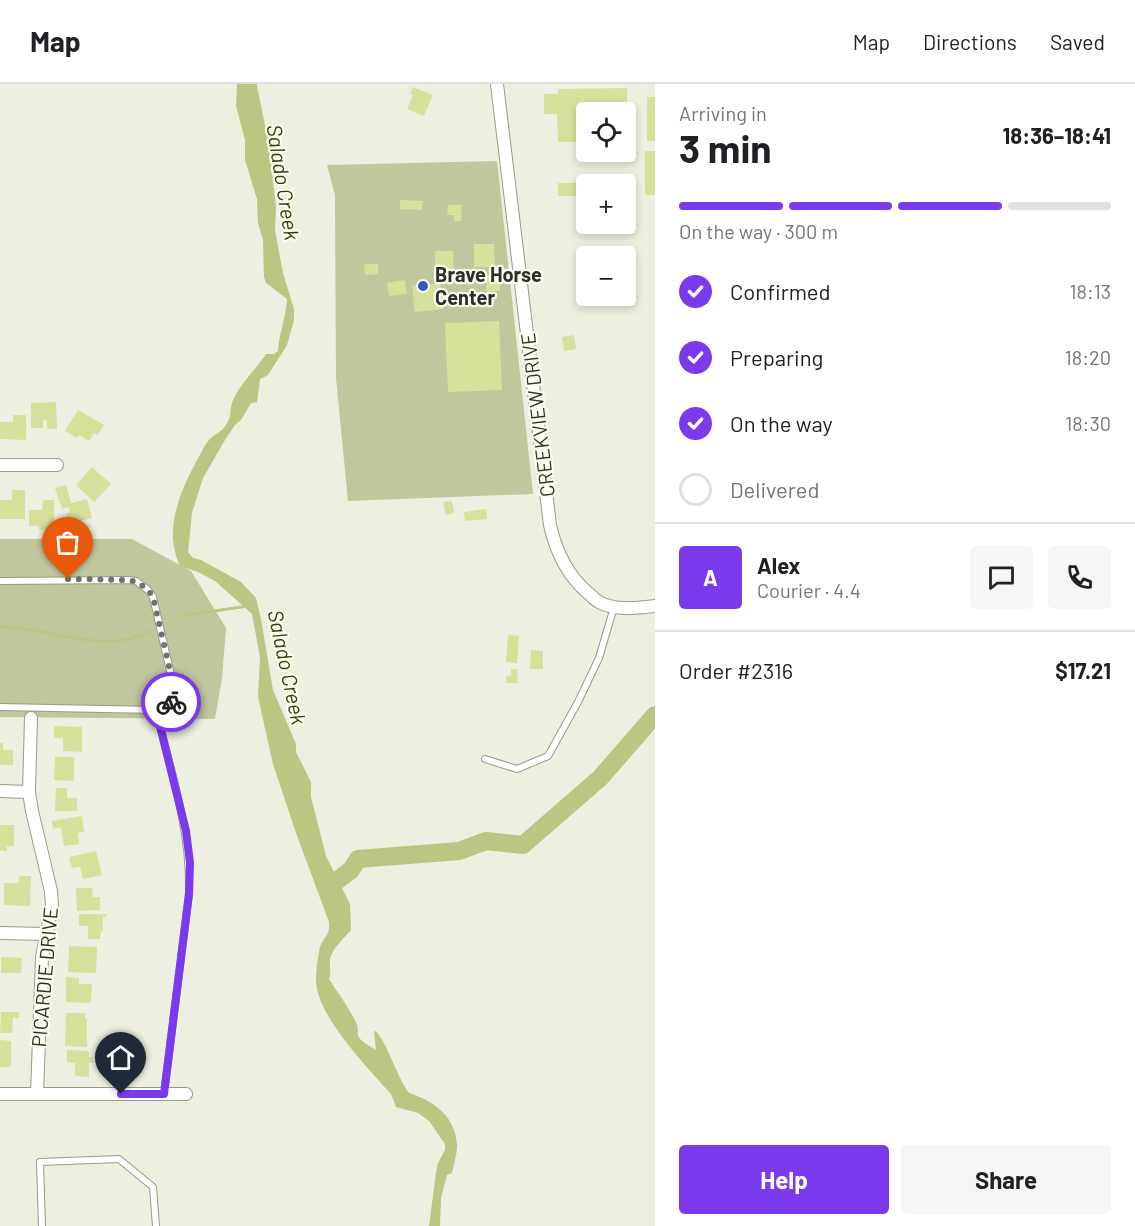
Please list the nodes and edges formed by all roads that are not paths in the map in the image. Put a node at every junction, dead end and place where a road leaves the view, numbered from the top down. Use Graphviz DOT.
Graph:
graph roads {
  1 [pos="497,84"];
  2 [pos="0,465"];
  3 [pos="57,465"];
  4 [pos="0,581"];
  5 [pos="614,606"];
  6 [pos="655,606"];
  7 [pos="0,707"];
  8 [pos="156,710"];
  9 [pos="31,718"];
  10 [pos="485,759"];
  11 [pos="0,791"];
  12 [pos="29,792"];
  13 [pos="0,933"];
  14 [pos="46,934"];
  15 [pos="0,1094"];
  16 [pos="37,1094"];
  17 [pos="164,1094"];
  18 [pos="186,1094"];
  19 [pos="42,1226"];
  20 [pos="156,1226"];
  1 -- 5 [label="street, CREEKVIEW DRIVE"];
  2 -- 3 [label="street"];
  4 -- 8 [label="lane"];
  5 -- 6 [label="street, CREEKVIEW DRIVE"];
  5 -- 10 [label="lane"];
  7 -- 8 [label="lane"];
  8 -- 17 [label="lane"];
  9 -- 12 [label="street, PICARDIE DRIVE"];
  11 -- 12 [label="street"];
  12 -- 14 [label="street, PICARDIE DRIVE"];
  13 -- 14 [label="street"];
  14 -- 16 [label="street, PICARDIE DRIVE"];
  15 -- 16 [label="street"];
  16 -- 17 [label="street"];
  17 -- 18 [label="street"];
  19 -- 20 [label="lane"];
}
